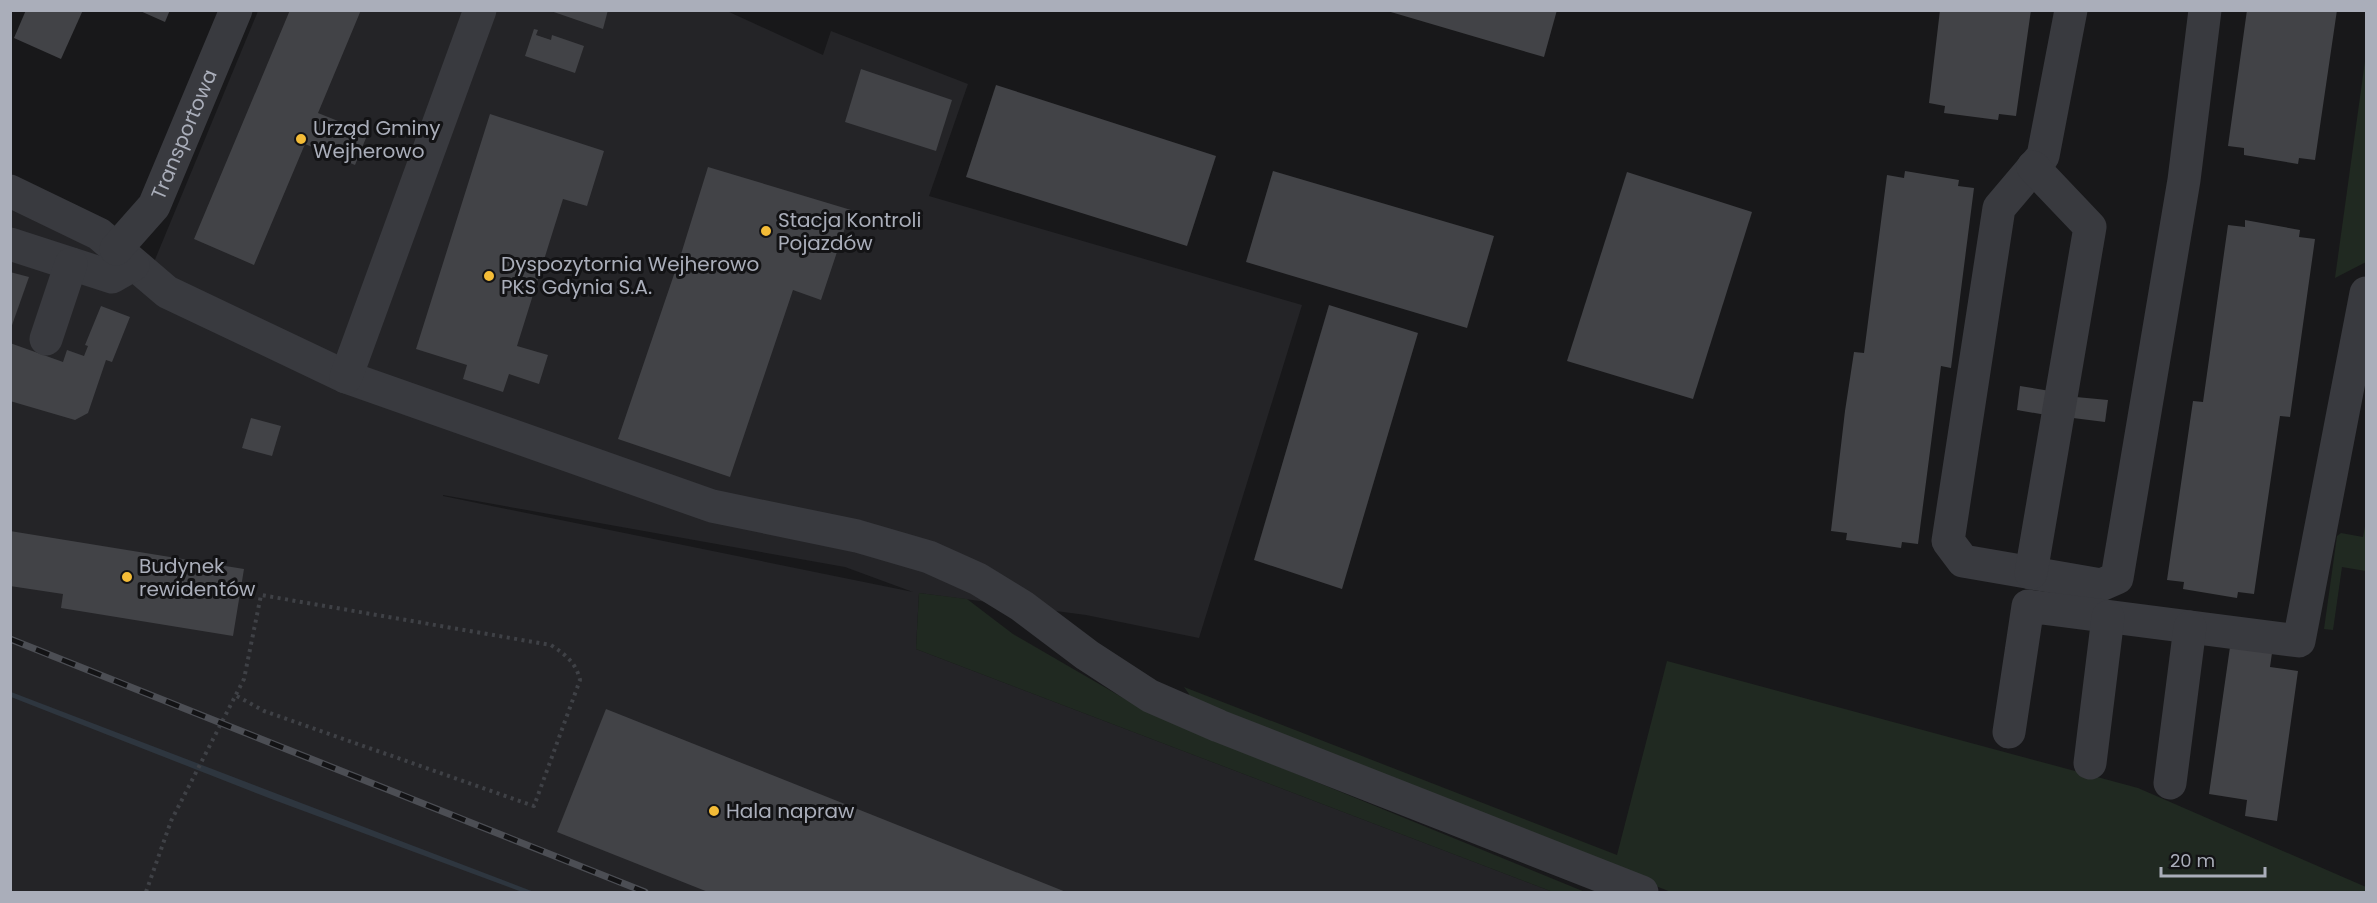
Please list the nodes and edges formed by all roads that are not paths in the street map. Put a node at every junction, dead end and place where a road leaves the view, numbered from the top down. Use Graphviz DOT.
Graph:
graph roads {
  1 [pos="236,10"];
  2 [pos="480,10"];
  3 [pos="2071,10"];
  4 [pos="2205,10"];
  5 [pos="2033,167"];
  6 [pos="10,191"];
  7 [pos="10,244"];
  8 [pos="124,257"];
  9 [pos="71,264"];
  10 [pos="2367,293"];
  11 [pos="46,339"];
  12 [pos="346,377"];
  13 [pos="2031,573"];
  14 [pos="2108,617"];
  15 [pos="2190,627"];
  16 [pos="2009,732"];
  17 [pos="2090,763"];
  18 [pos="2170,783"];
  19 [pos="1642,892"];
  1 -- 8 [label="street, Transportowa"];
  2 -- 12 [label="street"];
  3 -- 5 [label="street"];
  4 -- 13 [label="street"];
  5 -- 13 [label="street"];
  5 -- 13 [label="street"];
  6 -- 8 [label="street"];
  7 -- 9 [label="street"];
  8 -- 9 [label="street"];
  8 -- 12 [label="street"];
  9 -- 11 [label="street"];
  10 -- 15 [label="street"];
  12 -- 19 [label="street"];
  14 -- 15 [label="street"];
  14 -- 16 [label="street"];
  14 -- 17 [label="street"];
  15 -- 18 [label="street"];
}
